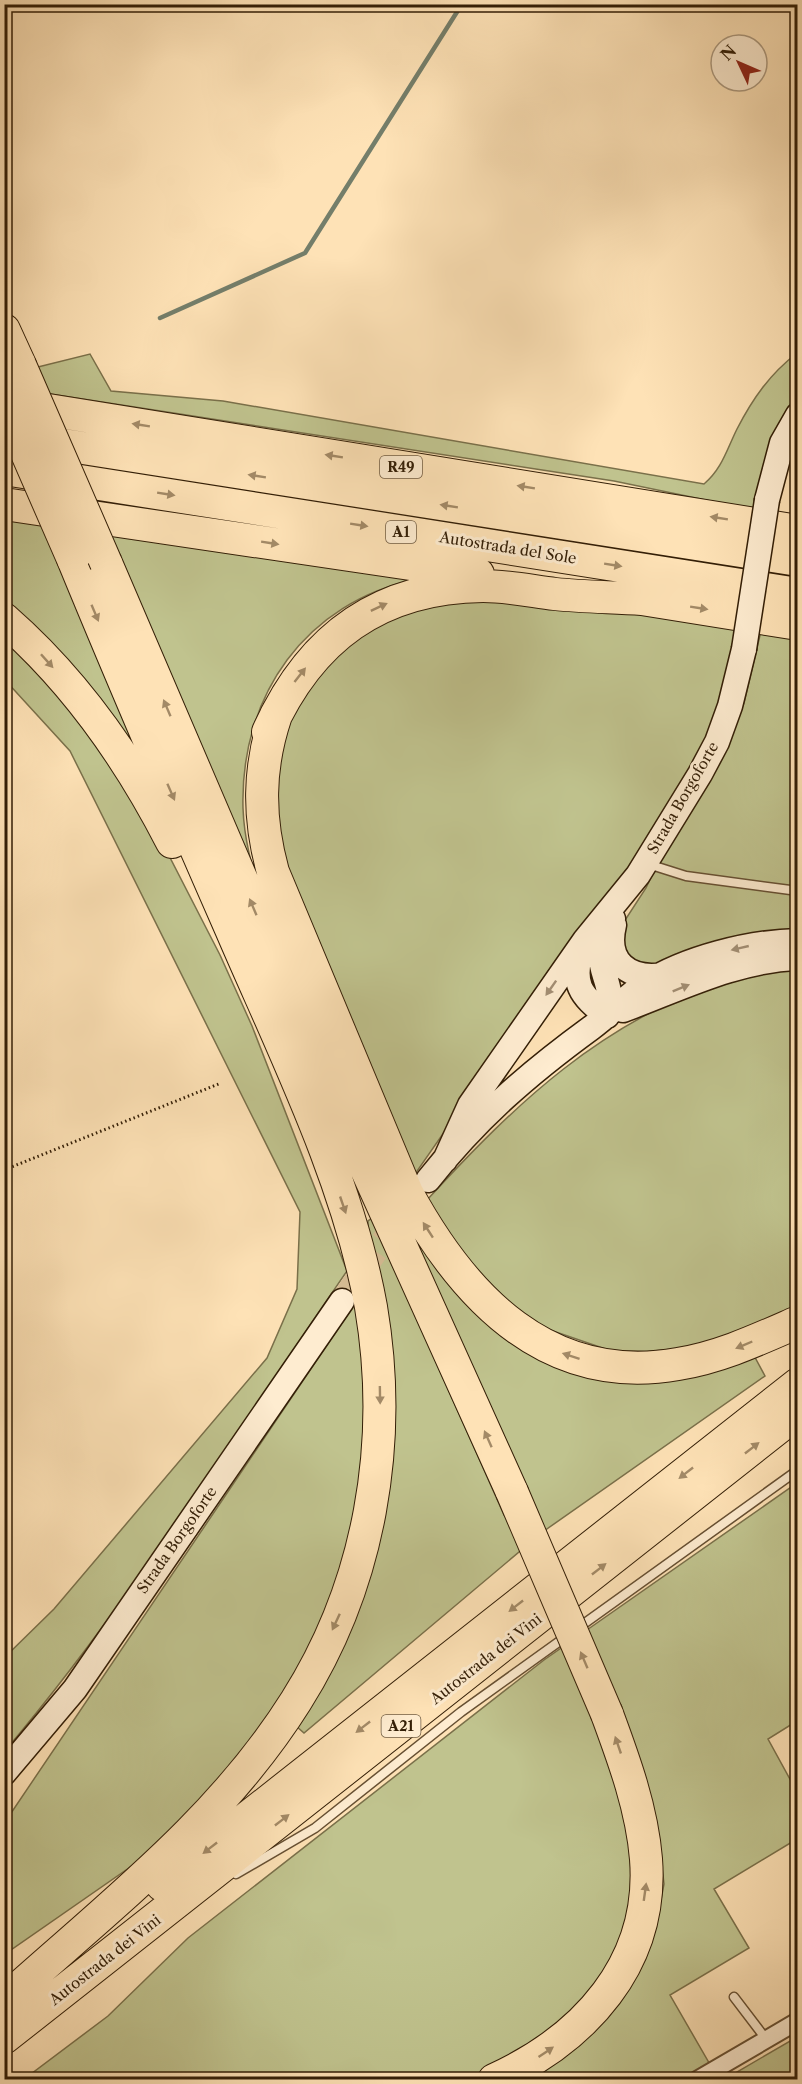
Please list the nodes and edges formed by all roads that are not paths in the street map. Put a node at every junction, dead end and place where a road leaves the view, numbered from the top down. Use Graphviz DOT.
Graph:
graph roads {
  1 [pos="4,330"];
  2 [pos="4,402"];
  3 [pos="798,415"];
  4 [pos="4,436"];
  5 [pos="4,469"];
  6 [pos="4,504"];
  7 [pos="798,531"];
  8 [pos="798,560"];
  9 [pos="798,594"];
  10 [pos="642,598"];
  11 [pos="4,619"];
  12 [pos="798,624"];
  13 [pos="276,715"];
  14 [pos="637,878"];
  15 [pos="798,891"];
  16 [pos="585,940"];
  17 [pos="798,941"];
  18 [pos="798,958"];
  19 [pos="667,974"];
  20 [pos="607,1016"];
  21 [pos="359,1153"];
  22 [pos="445,1160"];
  23 [pos="332,1171"];
  24 [pos="428,1180"];
  25 [pos="342,1302"];
  26 [pos="798,1322"];
  27 [pos="798,1384"];
  28 [pos="798,1412"];
  29 [pos="798,1462"];
  30 [pos="798,1470"];
  31 [pos="784,1479"];
  32 [pos="4,1773"];
  33 [pos="226,1879"];
  34 [pos="207,1890"];
  35 [pos="158,1919"];
  36 [pos="734,1997"];
  37 [pos="4,2001"];
  38 [pos="4,2009"];
  39 [pos="798,2021"];
  40 [pos="4,2038"];
  41 [pos="766,2039"];
  42 [pos="494,2079"];
  43 [pos="697,2079"];
  21 -- 1 [label="highway, one-way, bridge"];
  7 -- 2 [label="highway, R49, one-way"];
  2 -- 23 [label="highway, one-way, bridge"];
  3 -- 14 [label="main road, Strada Borgoforte, bridge"];
  8 -- 4 [label="highway, A1, one-way"];
  5 -- 9 [label="highway, Autostrada del Sole / A1, one-way"];
  6 -- 10 [label="highway, one-way"];
  10 -- 12 [label="highway, one-way"];
  13 -- 10 [label="highway, one-way"];
  11 -- 23 [label="highway, one-way"];
  13 -- 21 [label="highway"];
  26 -- 13 [label="highway, one-way"];
  14 -- 15 [label="lane"];
  14 -- 16 [label="main road"];
  14 -- 19 [label="main road"];
  14 -- 20 [label="main road"];
  16 -- 20 [label="main road"];
  16 -- 22 [label="main road, one-way"];
  17 -- 19 [label="main road, one-way"];
  20 -- 18 [label="main road, one-way"];
  19 -- 20 [label="main road"];
  20 -- 22 [label="main road"];
  42 -- 21 [label="highway, one-way, bridge"];
  22 -- 24 [label="main road"];
  23 -- 37 [label="highway, one-way"];
  25 -- 32 [label="main road, Strada Borgoforte"];
  27 -- 38 [label="highway, Autostrada dei Vini / A21, one-way"];
  35 -- 28 [label="highway, Autostrada dei Vini / A21, one-way"];
  29 -- 31 [label="lane"];
  30 -- 31 [label="lane"];
  31 -- 33 [label="lane"];
  34 -- 35 [label="lane"];
  35 -- 40 [label="highway, Autostrada dei Vini / A21"];
  36 -- 41 [label="lane"];
  39 -- 41 [label="street"];
  41 -- 43 [label="street"];
}
